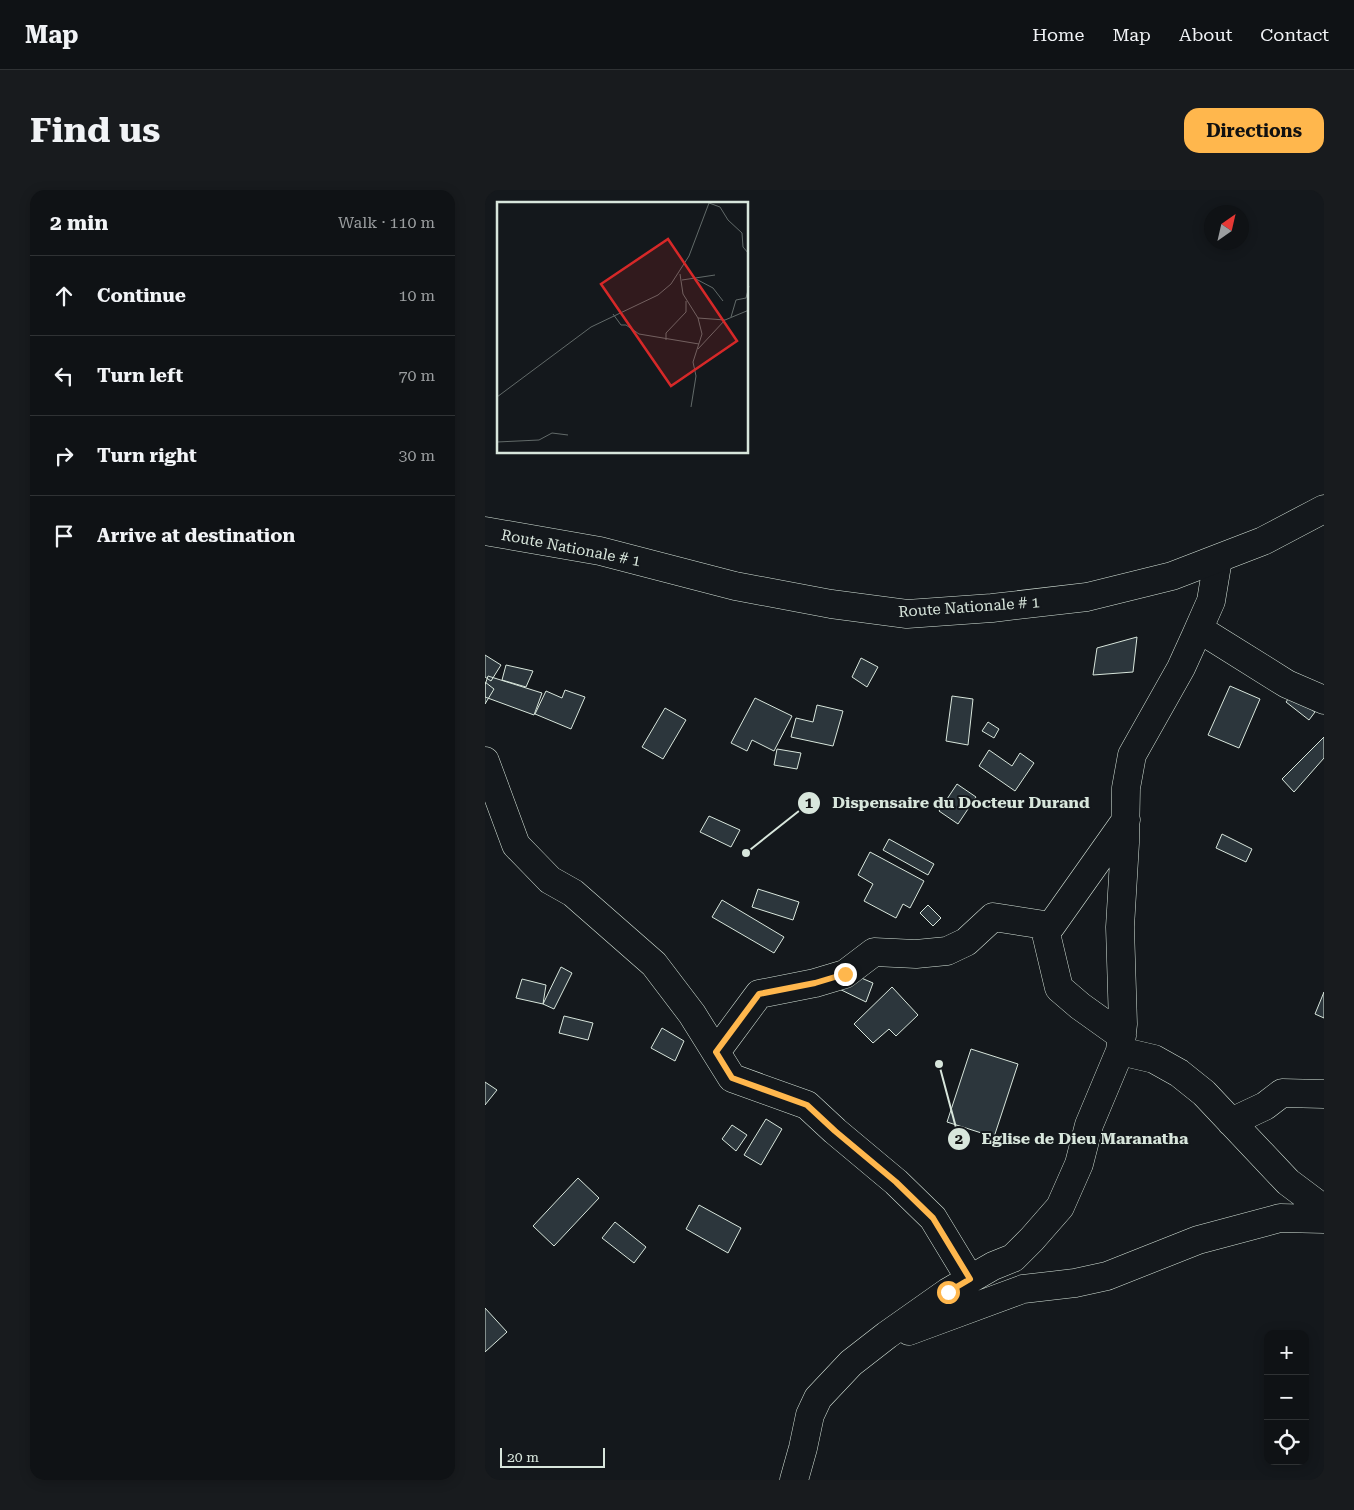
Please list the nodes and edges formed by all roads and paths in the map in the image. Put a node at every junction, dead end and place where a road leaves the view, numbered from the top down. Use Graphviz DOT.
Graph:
graph roads {
  1 [pos="1324,509"];
  2 [pos="485,531"];
  3 [pos="1218,559"];
  4 [pos="1199,628"];
  5 [pos="1324,700"];
  6 [pos="485,761"];
  7 [pos="1126,820"];
  8 [pos="1044,925"];
  9 [pos="1121,1043"];
  10 [pos="716,1052"];
  11 [pos="1324,1094"];
  12 [pos="1231,1122"];
  13 [pos="1324,1209"];
  14 [pos="1324,1219"];
  15 [pos="970,1279"];
  16 [pos="878,1342"];
  17 [pos="794,1480"];
  1 -- 3 [label="street, Route Nationale # 1"];
  2 -- 3 [label="street, Route Nationale # 1"];
  3 -- 4 [label="street"];
  4 -- 5 [label="street"];
  4 -- 7 [label="street"];
  6 -- 10 [label="street"];
  7 -- 8 [label="street"];
  7 -- 9 [label="street"];
  8 -- 9 [label="street"];
  8 -- 10 [label="street"];
  9 -- 12 [label="street"];
  9 -- 15 [label="street"];
  10 -- 15 [label="street"];
  11 -- 12 [label="street"];
  12 -- 13 [label="street"];
  14 -- 16 [label="street"];
  15 -- 16 [label="street"];
  16 -- 17 [label="street"];
}
